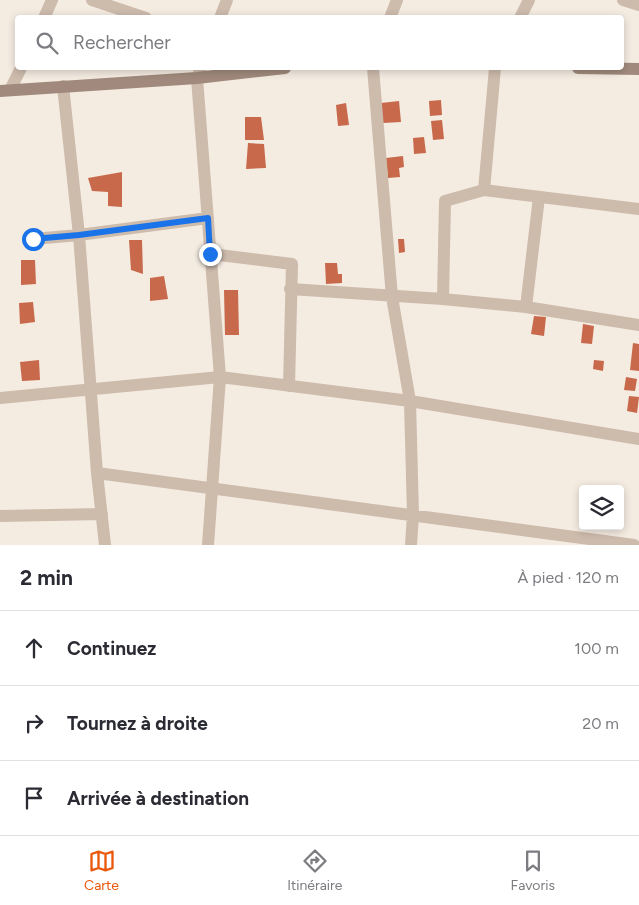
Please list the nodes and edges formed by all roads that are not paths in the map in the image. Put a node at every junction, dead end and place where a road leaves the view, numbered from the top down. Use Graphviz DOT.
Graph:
graph roads {
  1 [pos="52,0"];
  2 [pos="92,0"];
  3 [pos="227,0"];
  4 [pos="397,0"];
  5 [pos="529,0"];
  6 [pos="623,0"];
  7 [pos="639,5"];
  8 [pos="45,15"];
  9 [pos="137,15"];
  10 [pos="221,15"];
  11 [pos="391,15"];
  12 [pos="522,15"];
  13 [pos="624,69"];
  14 [pos="639,69"];
  15 [pos="20,70"];
  16 [pos="251,70"];
  17 [pos="373,70"];
  18 [pos="495,70"];
  19 [pos="199,73"];
  20 [pos="63,86"];
  21 [pos="5,91"];
  22 [pos="484,190"];
  23 [pos="539,197"];
  24 [pos="639,209"];
  25 [pos="208,218"];
  26 [pos="79,235"];
  27 [pos="33,239"];
  28 [pos="210,254"];
  29 [pos="290,289"];
  30 [pos="392,297"];
  31 [pos="443,299"];
  32 [pos="526,307"];
  33 [pos="639,325"];
  34 [pos="220,377"];
  35 [pos="289,386"];
  36 [pos="91,389"];
  37 [pos="0,398"];
  38 [pos="410,401"];
  39 [pos="639,438"];
  40 [pos="97,473"];
  41 [pos="212,488"];
  42 [pos="102,514"];
  43 [pos="413,515"];
  44 [pos="0,516"];
  45 [pos="105,545"];
  46 [pos="208,545"];
  47 [pos="411,545"];
  48 [pos="634,545"];
  1 -- 8 [label="street"];
  2 -- 9 [label="street"];
  3 -- 10 [label="street"];
  4 -- 11 [label="street"];
  5 -- 12 [label="street"];
  6 -- 7 [label="street"];
  13 -- 14 [label="main road"];
  15 -- 21 [label="street"];
  16 -- 19 [label="main road"];
  17 -- 30 [label="street"];
  18 -- 22 [label="street"];
  19 -- 20 [label="main road"];
  19 -- 25 [label="street"];
  20 -- 21 [label="main road"];
  20 -- 26 [label="street"];
  22 -- 23 [label="street"];
  22 -- 31 [label="street"];
  23 -- 24 [label="street"];
  23 -- 32 [label="street"];
  25 -- 26 [label="street"];
  25 -- 28 [label="street"];
  26 -- 27 [label="street"];
  26 -- 36 [label="street"];
  28 -- 29 [label="street"];
  28 -- 34 [label="street"];
  29 -- 30 [label="street"];
  29 -- 35 [label="street"];
  30 -- 31 [label="street"];
  30 -- 38 [label="street"];
  31 -- 32 [label="street"];
  32 -- 33 [label="street"];
  34 -- 35 [label="street"];
  34 -- 36 [label="street"];
  34 -- 41 [label="street"];
  35 -- 38 [label="street"];
  36 -- 37 [label="street"];
  36 -- 40 [label="street"];
  38 -- 39 [label="street"];
  38 -- 43 [label="street"];
  40 -- 41 [label="street"];
  40 -- 42 [label="street"];
  41 -- 43 [label="street"];
  41 -- 46 [label="street"];
  42 -- 44 [label="street"];
  42 -- 45 [label="street"];
  43 -- 47 [label="street"];
  43 -- 48 [label="street"];
}
